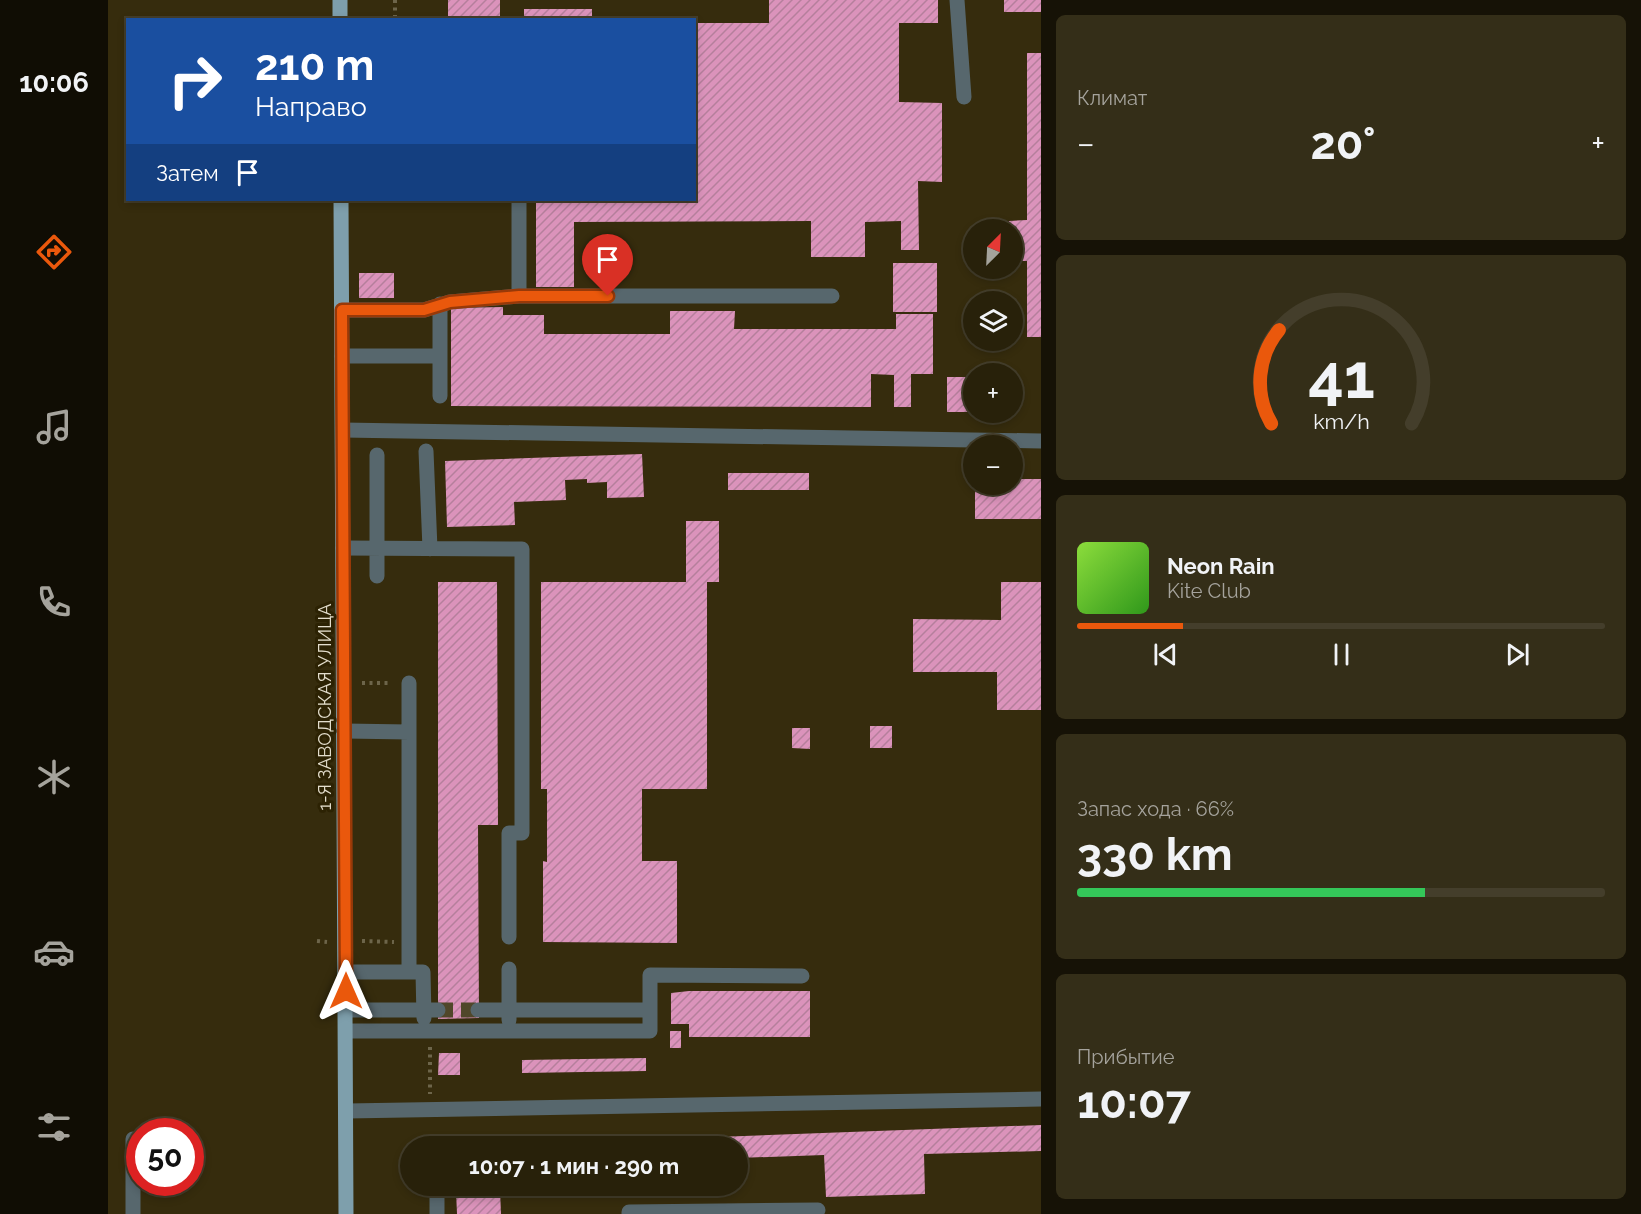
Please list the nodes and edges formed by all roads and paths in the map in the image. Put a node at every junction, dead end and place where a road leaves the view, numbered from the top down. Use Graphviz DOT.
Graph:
graph roads {
  1 [pos="340,0"];
  2 [pos="395,0"];
  3 [pos="957,0"];
  4 [pos="340,18"];
  5 [pos="395,18"];
  6 [pos="964,97"];
  7 [pos="341,201"];
  8 [pos="519,201"];
  9 [pos="519,296"];
  10 [pos="832,296"];
  11 [pos="440,304"];
  12 [pos="342,310"];
  13 [pos="342,356"];
  14 [pos="440,356"];
  15 [pos="440,396"];
  16 [pos="343,430"];
  17 [pos="1041,441"];
  18 [pos="426,451"];
  19 [pos="377,455"];
  20 [pos="377,548"];
  21 [pos="344,549"];
  22 [pos="430,549"];
  23 [pos="377,576"];
  24 [pos="362,683"];
  25 [pos="409,683"];
  26 [pos="345,731"];
  27 [pos="409,732"];
  28 [pos="509,937"];
  29 [pos="316,941"];
  30 [pos="362,941"];
  31 [pos="327,942"];
  32 [pos="409,942"];
  33 [pos="509,969"];
  34 [pos="346,972"];
  35 [pos="409,972"];
  36 [pos="802,975"];
  37 [pos="346,1010"];
  38 [pos="431,1010"];
  39 [pos="478,1010"];
  40 [pos="509,1010"];
  41 [pos="650,1010"];
  42 [pos="347,1031"];
  43 [pos="424,1031"];
  44 [pos="509,1031"];
  45 [pos="430,1056"];
  46 [pos="1041,1099"];
  47 [pos="430,1110"];
  48 [pos="347,1111"];
  49 [pos="133,1196"];
  50 [pos="437,1196"];
  51 [pos="818,1210"];
  52 [pos="133,1214"];
  53 [pos="346,1214"];
  54 [pos="437,1214"];
  55 [pos="629,1214"];
  1 -- 4 [label="main road"];
  2 -- 5 [label="path"];
  3 -- 6 [label="street"];
  7 -- 12 [label="main road, 1-Я ЗАВОДСКАЯ УЛИЦА"];
  8 -- 9 [label="street"];
  9 -- 10 [label="street"];
  9 -- 11 [label="street"];
  11 -- 12 [label="street"];
  11 -- 14 [label="street"];
  12 -- 13 [label="main road, 1-Я ЗАВОДСКАЯ УЛИЦА"];
  13 -- 14 [label="street"];
  13 -- 16 [label="main road, 1-Я ЗАВОДСКАЯ УЛИЦА"];
  14 -- 15 [label="street"];
  16 -- 17 [label="street"];
  16 -- 21 [label="main road, 1-Я ЗАВОДСКАЯ УЛИЦА"];
  18 -- 22 [label="street"];
  19 -- 20 [label="street"];
  20 -- 21 [label="street"];
  20 -- 22 [label="street"];
  20 -- 23 [label="street"];
  21 -- 26 [label="main road, 1-Я ЗАВОДСКАЯ УЛИЦА"];
  22 -- 28 [label="street"];
  24 -- 25 [label="path"];
  25 -- 27 [label="street"];
  26 -- 27 [label="street"];
  26 -- 34 [label="main road, 1-Я ЗАВОДСКАЯ УЛИЦА"];
  27 -- 32 [label="street"];
  29 -- 31 [label="path"];
  30 -- 32 [label="path"];
  32 -- 35 [label="street"];
  33 -- 40 [label="street"];
  34 -- 35 [label="street"];
  34 -- 37 [label="main road, 1-Я ЗАВОДСКАЯ УЛИЦА"];
  35 -- 38 [label="street"];
  36 -- 41 [label="street"];
  37 -- 38 [label="street"];
  37 -- 42 [label="main road, 1-Я ЗАВОДСКАЯ УЛИЦА"];
  38 -- 43 [label="street"];
  39 -- 40 [label="street"];
  40 -- 41 [label="street"];
  40 -- 44 [label="street"];
  41 -- 44 [label="street"];
  42 -- 43 [label="street"];
  42 -- 48 [label="main road, 1-Я ЗАВОДСКАЯ УЛИЦА"];
  43 -- 44 [label="street"];
  45 -- 47 [label="path"];
  46 -- 47 [label="street"];
  47 -- 48 [label="street"];
  48 -- 53 [label="main road, 1-Я ЗАВОДСКАЯ УЛИЦА"];
  49 -- 52 [label="street"];
  50 -- 54 [label="street"];
  51 -- 55 [label="street"];
}
